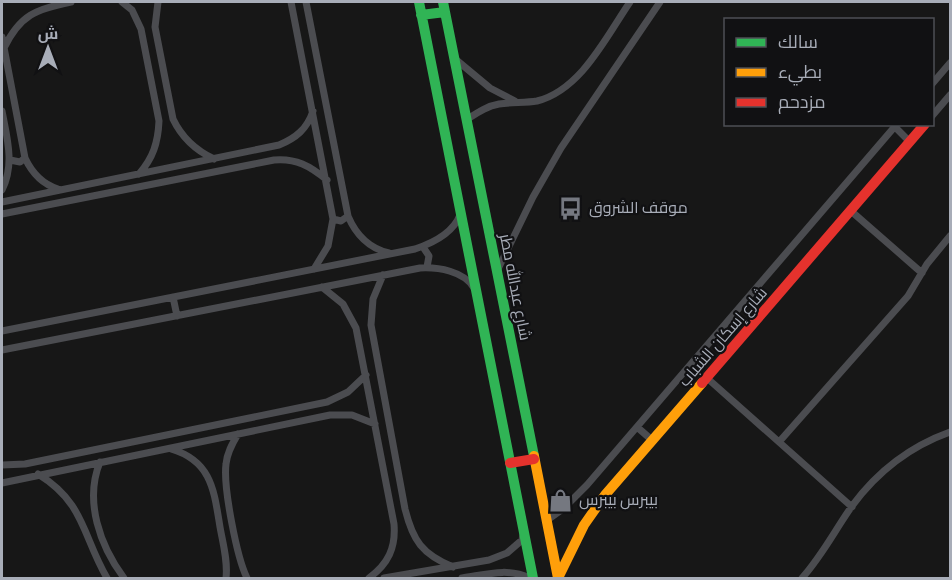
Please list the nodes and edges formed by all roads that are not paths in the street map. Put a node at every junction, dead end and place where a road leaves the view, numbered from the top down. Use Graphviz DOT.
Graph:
graph roads {
  1 [pos="71,2"];
  2 [pos="122,2"];
  3 [pos="158,2"];
  4 [pos="291,2"];
  5 [pos="306,2"];
  6 [pos="419,2"];
  7 [pos="630,2"];
  8 [pos="660,2"];
  9 [pos="444,7"];
  10 [pos="421,15"];
  11 [pos="155,27"];
  12 [pos="141,29"];
  13 [pos="2,37"];
  14 [pos="4,48"];
  15 [pos="454,58"];
  16 [pos="951,63"];
  17 [pos="934,83"];
  18 [pos="951,95"];
  19 [pos="517,102"];
  20 [pos="947,105"];
  21 [pos="2,111"];
  22 [pos="313,111"];
  23 [pos="934,115"];
  24 [pos="173,119"];
  25 [pos="466,120"];
  26 [pos="159,122"];
  27 [pos="896,126"];
  28 [pos="923,126"];
  29 [pos="910,142"];
  30 [pos="279,145"];
  31 [pos="25,158"];
  32 [pos="214,159"];
  33 [pos="10,160"];
  34 [pos="281,160"];
  35 [pos="139,174"];
  36 [pos="117,178"];
  37 [pos="327,180"];
  38 [pos="2,190"];
  39 [pos="61,190"];
  40 [pos="120,191"];
  41 [pos="2,202"];
  42 [pos="851,211"];
  43 [pos="461,213"];
  44 [pos="2,214"];
  45 [pos="348,216"];
  46 [pos="333,219"];
  47 [pos="951,236"];
  48 [pos="423,247"];
  49 [pos="391,254"];
  50 [pos="428,267"];
  51 [pos="314,269"];
  52 [pos="496,271"];
  53 [pos="922,273"];
  54 [pos="383,275"];
  55 [pos="322,287"];
  56 [pos="477,293"];
  57 [pos="173,297"];
  58 [pos="177,316"];
  59 [pos="2,331"];
  60 [pos="372,339"];
  61 [pos="360,342"];
  62 [pos="2,350"];
  63 [pos="366,375"];
  64 [pos="707,378"];
  65 [pos="327,402"];
  66 [pos="330,415"];
  67 [pos="375,424"];
  68 [pos="637,427"];
  69 [pos="951,432"];
  70 [pos="238,434"];
  71 [pos="653,441"];
  72 [pos="779,442"];
  73 [pos="169,448"];
  74 [pos="534,459"];
  75 [pos="100,462"];
  76 [pos="510,463"];
  77 [pos="2,465"];
  78 [pos="16,465"];
  79 [pos="38,474"];
  80 [pos="18,478"];
  81 [pos="2,483"];
  82 [pos="226,485"];
  83 [pos="213,487"];
  84 [pos="852,507"];
  85 [pos="405,509"];
  86 [pos="391,511"];
  87 [pos="96,519"];
  88 [pos="546,521"];
  89 [pos="82,523"];
  90 [pos="524,532"];
  91 [pos="239,557"];
  92 [pos="226,559"];
  93 [pos="489,560"];
  94 [pos="453,567"];
  95 [pos="492,573"];
  96 [pos="107,579"];
  97 [pos="124,579"];
  98 [pos="226,579"];
  99 [pos="247,579"];
  100 [pos="369,579"];
  101 [pos="384,579"];
  102 [pos="462,579"];
  103 [pos="531,579"];
  104 [pos="558,579"];
  105 [pos="802,579"];
  1 -- 14 [label="street"];
  2 -- 12 [label="street"];
  3 -- 11 [label="street"];
  4 -- 22 [label="street"];
  5 -- 45 [label="street"];
  6 -- 10 [label="street"];
  7 -- 19 [label="street"];
  8 -- 52 [label="street"];
  9 -- 10 [label="street"];
  9 -- 15 [label="street, شارع عبدالله مطر"];
  10 -- 43 [label="street"];
  11 -- 12 [label="street"];
  11 -- 24 [label="street"];
  12 -- 26 [label="street"];
  13 -- 14 [label="street"];
  14 -- 31 [label="street"];
  15 -- 19 [label="street"];
  15 -- 25 [label="street, شارع عبدالله مطر"];
  16 -- 17 [label="street"];
  18 -- 20 [label="street"];
  19 -- 25 [label="street"];
  20 -- 23 [label="street"];
  21 -- 33 [label="street"];
  22 -- 30 [label="street"];
  22 -- 37 [label="street"];
  24 -- 26 [label="street"];
  24 -- 32 [label="street"];
  25 -- 52 [label="street, شارع عبدالله مطر"];
  26 -- 35 [label="street"];
  27 -- 29 [label="street"];
  27 -- 68 [label="street, شارع إسكان الشباب"];
  28 -- 29 [label="street, شارع إسكان الشباب"];
  29 -- 42 [label="street, شارع إسكان الشباب"];
  30 -- 32 [label="street"];
  30 -- 34 [label="street"];
  31 -- 33 [label="street"];
  31 -- 39 [label="street"];
  32 -- 35 [label="street"];
  33 -- 38 [label="street"];
  34 -- 37 [label="street"];
  34 -- 40 [label="street"];
  35 -- 36 [label="street"];
  36 -- 39 [label="street"];
  36 -- 40 [label="street"];
  37 -- 46 [label="street"];
  39 -- 41 [label="street"];
  40 -- 44 [label="street"];
  42 -- 53 [label="street"];
  42 -- 64 [label="street, شارع إسكان الشباب"];
  43 -- 48 [label="street"];
  43 -- 56 [label="street"];
  45 -- 46 [label="street"];
  45 -- 49 [label="street"];
  46 -- 51 [label="street"];
  47 -- 53 [label="street"];
  48 -- 49 [label="street"];
  48 -- 50 [label="street"];
  49 -- 51 [label="street"];
  50 -- 54 [label="street"];
  50 -- 56 [label="street"];
  51 -- 57 [label="street"];
  52 -- 74 [label="street, شارع عبدالله مطر"];
  53 -- 72 [label="street"];
  54 -- 55 [label="street"];
  54 -- 60 [label="street"];
  55 -- 58 [label="street"];
  55 -- 61 [label="street"];
  56 -- 76 [label="street"];
  57 -- 58 [label="street"];
  57 -- 59 [label="street"];
  58 -- 62 [label="street"];
  60 -- 61 [label="street"];
  60 -- 85 [label="street"];
  61 -- 63 [label="street"];
  63 -- 65 [label="street"];
  63 -- 67 [label="street"];
  64 -- 71 [label="street, شارع إسكان الشباب"];
  64 -- 72 [label="street"];
  65 -- 66 [label="street"];
  65 -- 78 [label="street"];
  66 -- 67 [label="street"];
  66 -- 70 [label="street"];
  67 -- 86 [label="street"];
  68 -- 71 [label="street"];
  68 -- 88 [label="street, شارع إسكان الشباب"];
  69 -- 84 [label="street"];
  70 -- 73 [label="street"];
  70 -- 82 [label="street"];
  71 -- 104 [label="street, شارع إسكان الشباب"];
  72 -- 84 [label="street"];
  73 -- 75 [label="street"];
  73 -- 83 [label="street"];
  74 -- 76 [label="street"];
  74 -- 88 [label="street, شارع عبدالله مطر"];
  75 -- 79 [label="street"];
  75 -- 87 [label="street"];
  76 -- 90 [label="street"];
  77 -- 78 [label="street"];
  78 -- 80 [label="street"];
  79 -- 80 [label="street"];
  79 -- 89 [label="street"];
  80 -- 81 [label="street"];
  82 -- 83 [label="street"];
  82 -- 91 [label="street"];
  83 -- 92 [label="street"];
  84 -- 105 [label="street"];
  85 -- 86 [label="street"];
  85 -- 94 [label="street"];
  86 -- 100 [label="street"];
  87 -- 89 [label="street"];
  87 -- 97 [label="street"];
  88 -- 104 [label="street, شارع عبدالله مطر"];
  89 -- 96 [label="street"];
  90 -- 93 [label="street"];
  90 -- 103 [label="street"];
  91 -- 92 [label="street"];
  91 -- 99 [label="street"];
  92 -- 98 [label="street"];
  93 -- 94 [label="street"];
  93 -- 95 [label="street"];
  94 -- 101 [label="street"];
  95 -- 102 [label="street"];
  95 -- 103 [label="street"];
}
